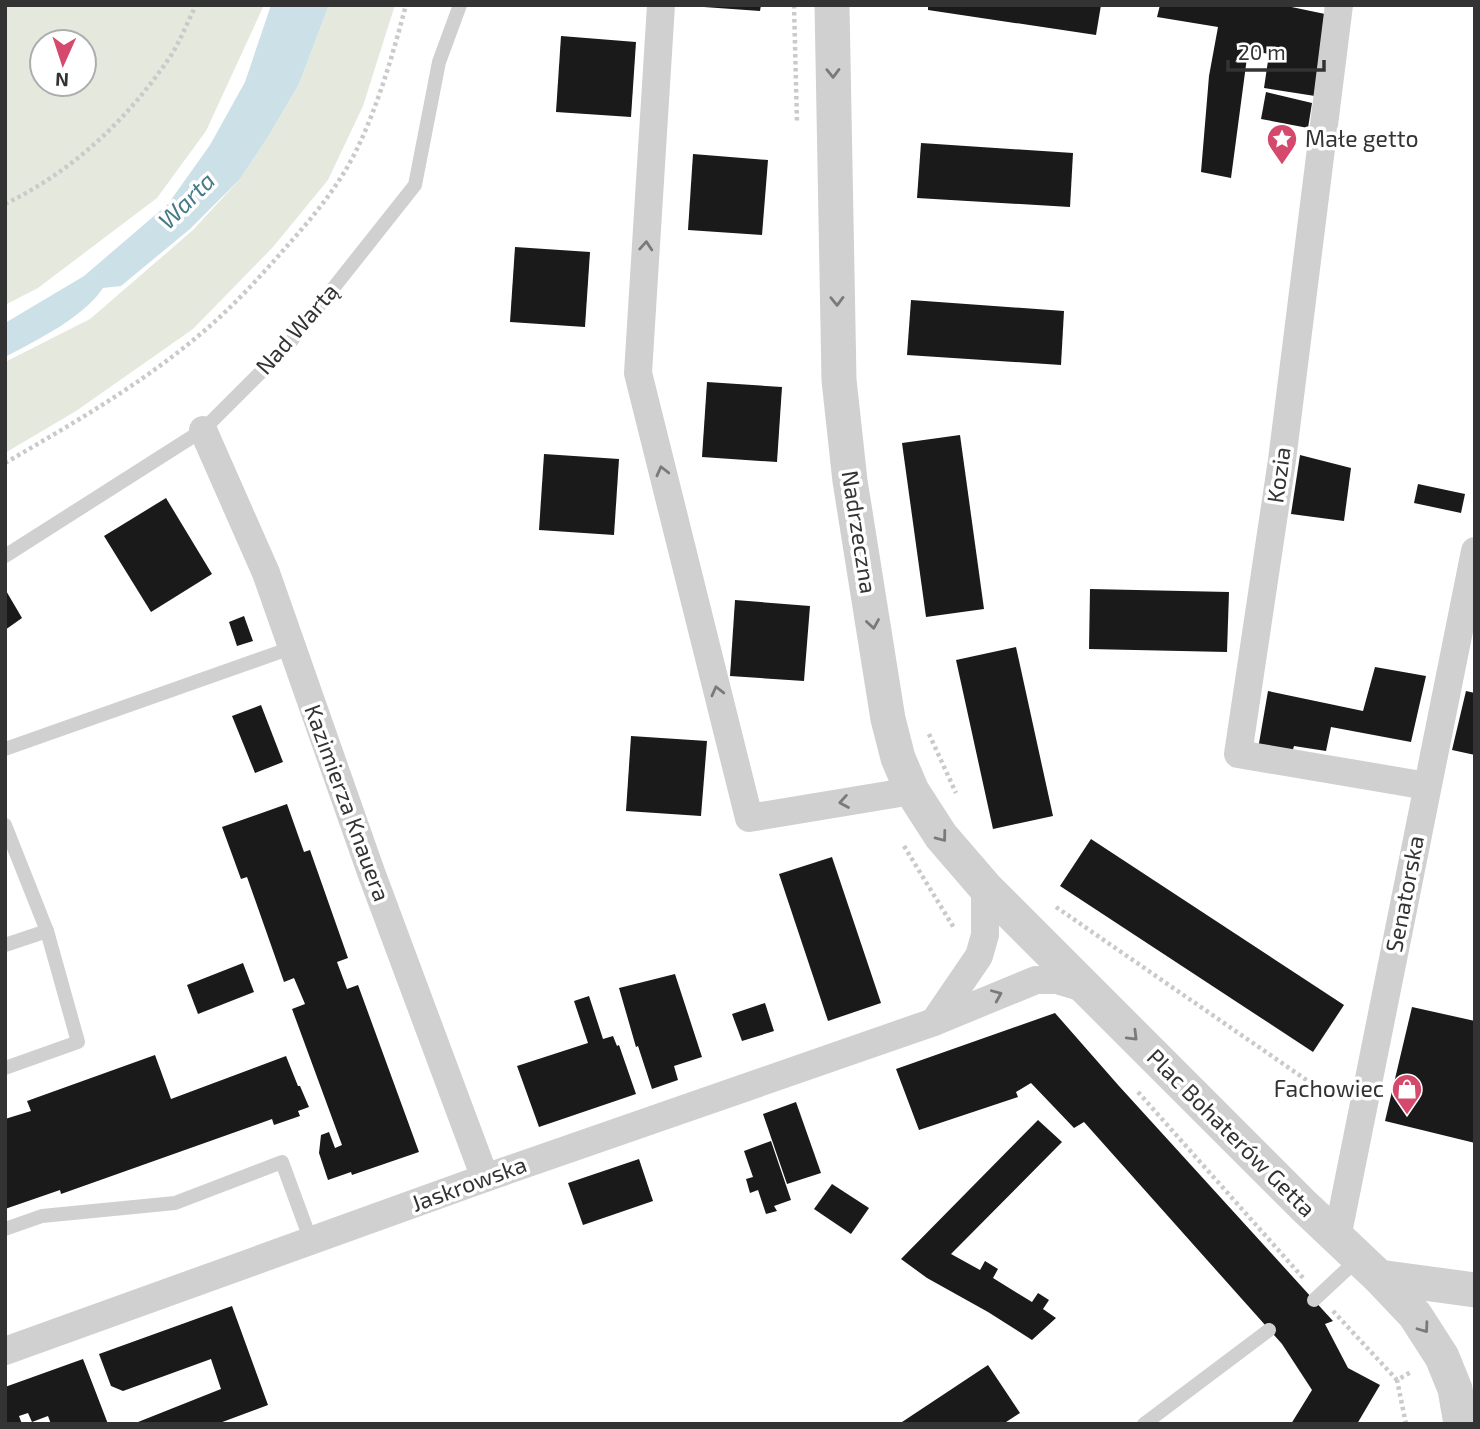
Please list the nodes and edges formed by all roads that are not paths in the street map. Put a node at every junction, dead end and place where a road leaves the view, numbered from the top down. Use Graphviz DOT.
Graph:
graph roads {
  1 [pos="460,5"];
  2 [pos="662,5"];
  3 [pos="832,5"];
  4 [pos="1339,5"];
  5 [pos="203,430"];
  6 [pos="1475,551"];
  7 [pos="5,556"];
  8 [pos="290,648"];
  9 [pos="5,749"];
  10 [pos="1427,786"];
  11 [pos="912,791"];
  12 [pos="5,825"];
  13 [pos="985,887"];
  14 [pos="47,931"];
  15 [pos="5,945"];
  16 [pos="1084,988"];
  17 [pos="934,1022"];
  18 [pos="5,1068"];
  19 [pos="485,1178"];
  20 [pos="5,1229"];
  21 [pos="311,1241"];
  22 [pos="1358,1258"];
  23 [pos="1474,1290"];
  24 [pos="1316,1298"];
  25 [pos="1269,1330"];
  26 [pos="5,1351"];
  27 [pos="1461,1423"];
  28 [pos="1144,1424"];
  1 -- 5 [label="lane, Nad Wartą"];
  11 -- 2 [label="street, one-way"];
  3 -- 11 [label="street, Nadrzeczna, one-way"];
  4 -- 10 [label="street, Kozia"];
  5 -- 7 [label="lane, Nad Wartą"];
  5 -- 8 [label="street, Kazimierza Knauera"];
  6 -- 10 [label="street, Senatorska"];
  8 -- 9 [label="lane"];
  8 -- 19 [label="street, Kazimierza Knauera"];
  10 -- 22 [label="street, Senatorska"];
  11 -- 13 [label="street, Nadrzeczna, one-way"];
  12 -- 14 [label="lane"];
  13 -- 16 [label="street, Nadrzeczna"];
  13 -- 17 [label="street"];
  14 -- 15 [label="lane"];
  14 -- 18 [label="lane"];
  17 -- 16 [label="street, Jaskrowska, one-way"];
  16 -- 22 [label="street, Plac Bohaterów Getta, one-way"];
  17 -- 19 [label="street, Jaskrowska"];
  19 -- 21 [label="street, Jaskrowska"];
  20 -- 21 [label="lane"];
  21 -- 26 [label="street, Jaskrowska"];
  22 -- 23 [label="street"];
  22 -- 24 [label="lane"];
  22 -- 27 [label="street, Plac Bohaterów Getta, one-way"];
  25 -- 28 [label="lane"];
}
